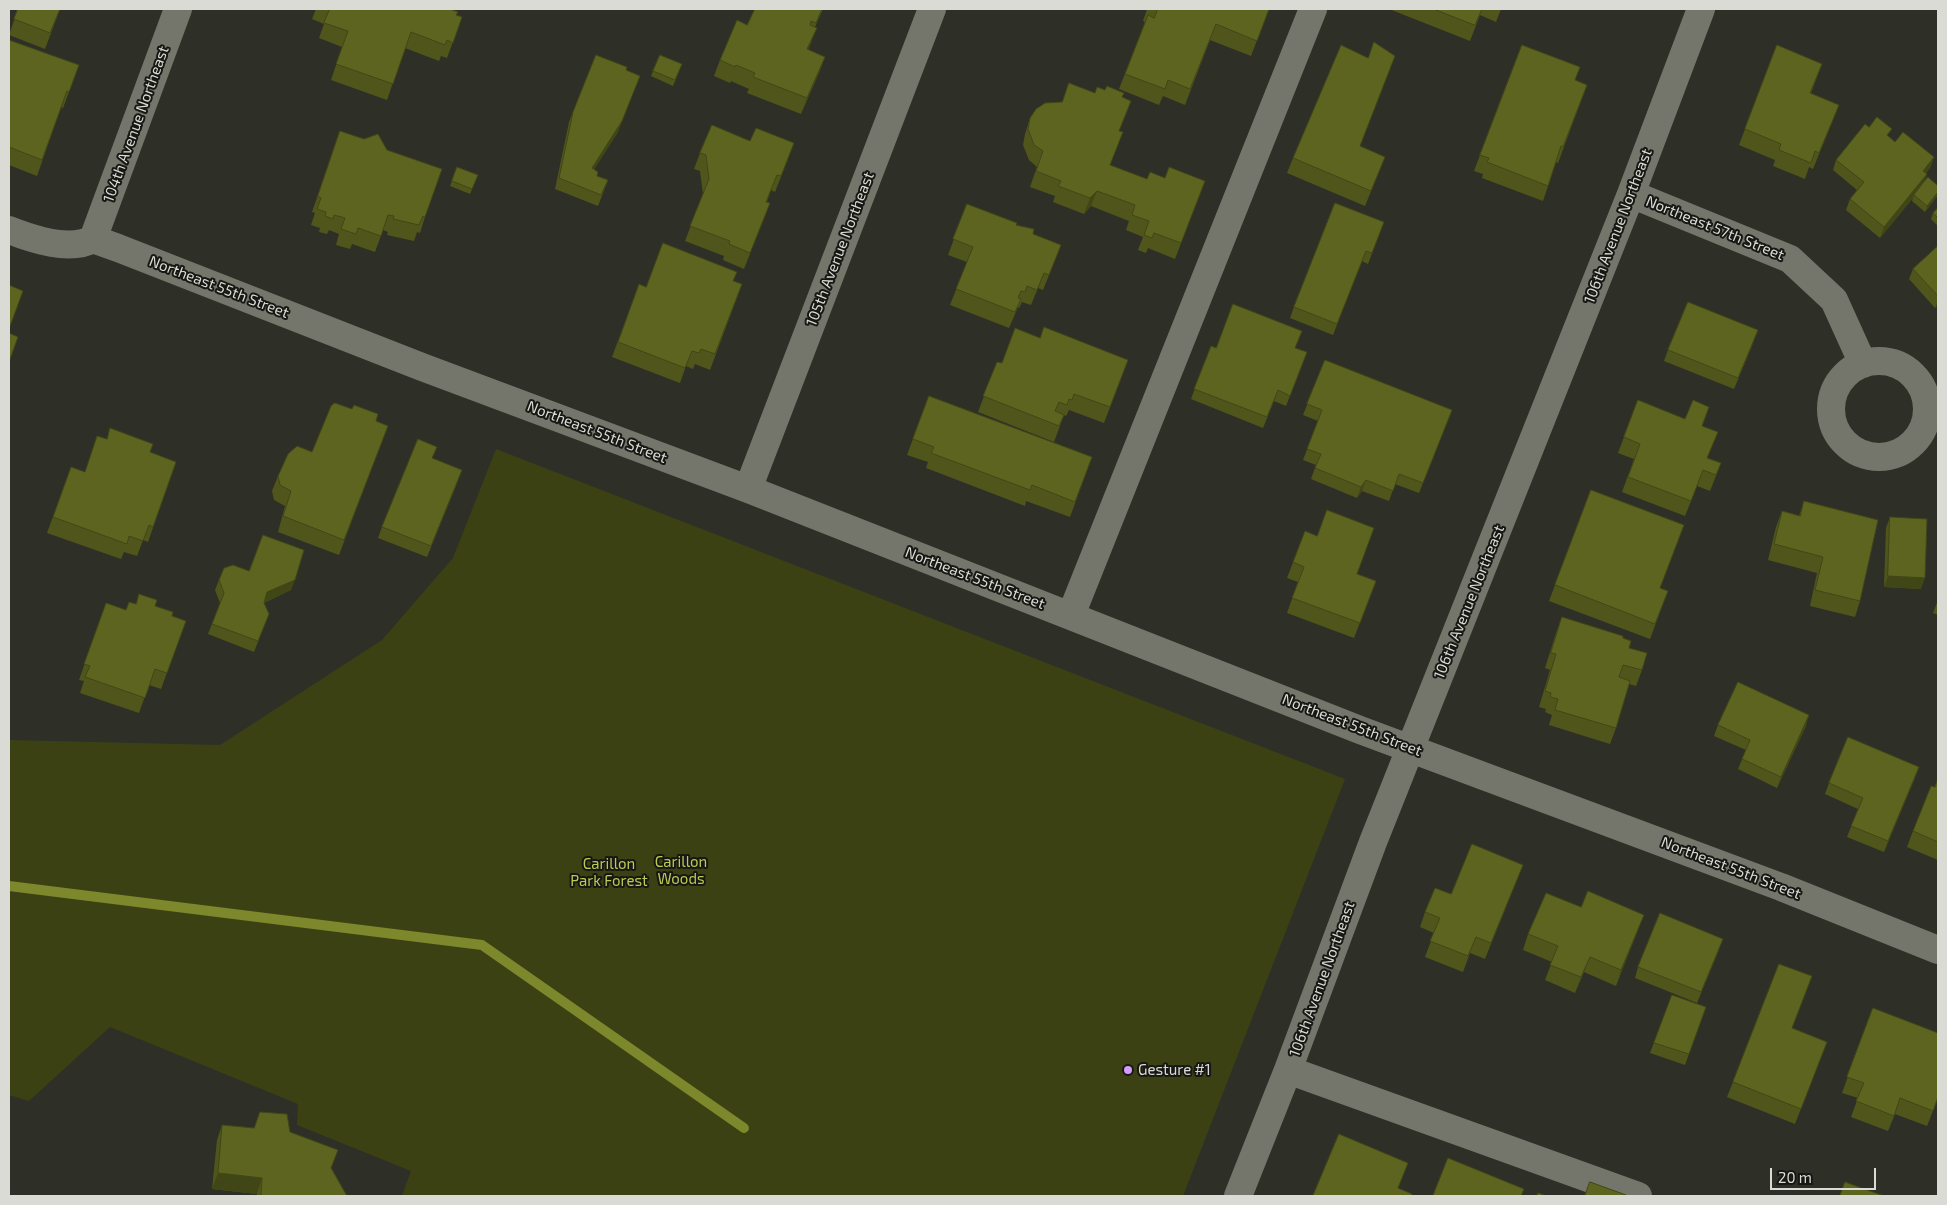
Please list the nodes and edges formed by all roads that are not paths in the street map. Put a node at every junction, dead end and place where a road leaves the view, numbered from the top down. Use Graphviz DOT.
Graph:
graph roads {
  1 [pos="178,9"];
  2 [pos="932,9"];
  3 [pos="1313,9"];
  4 [pos="1702,9"];
  5 [pos="1631,194"];
  6 [pos="9,230"];
  7 [pos="93,239"];
  8 [pos="1864,364"];
  9 [pos="748,489"];
  10 [pos="1071,615"];
  11 [pos="1411,748"];
  12 [pos="1938,950"];
  13 [pos="1288,1070"];
  14 [pos="1238,1196"];
  15 [pos="1638,1196"];
  1 -- 7 [label="street, 104th Avenue Northeast"];
  2 -- 9 [label="street, 105th Avenue Northeast"];
  3 -- 10 [label="street"];
  4 -- 5 [label="street, 106th Avenue Northeast"];
  5 -- 8 [label="street, Northeast 57th Street"];
  5 -- 11 [label="street, 106th Avenue Northeast"];
  6 -- 7 [label="street"];
  7 -- 9 [label="street, Northeast 55th Street"];
  9 -- 10 [label="street, Northeast 55th Street"];
  10 -- 11 [label="street, Northeast 55th Street"];
  11 -- 12 [label="street, Northeast 55th Street"];
  11 -- 13 [label="street, 106th Avenue Northeast"];
  13 -- 14 [label="street, 106th Avenue Northeast"];
  13 -- 15 [label="street"];
}
